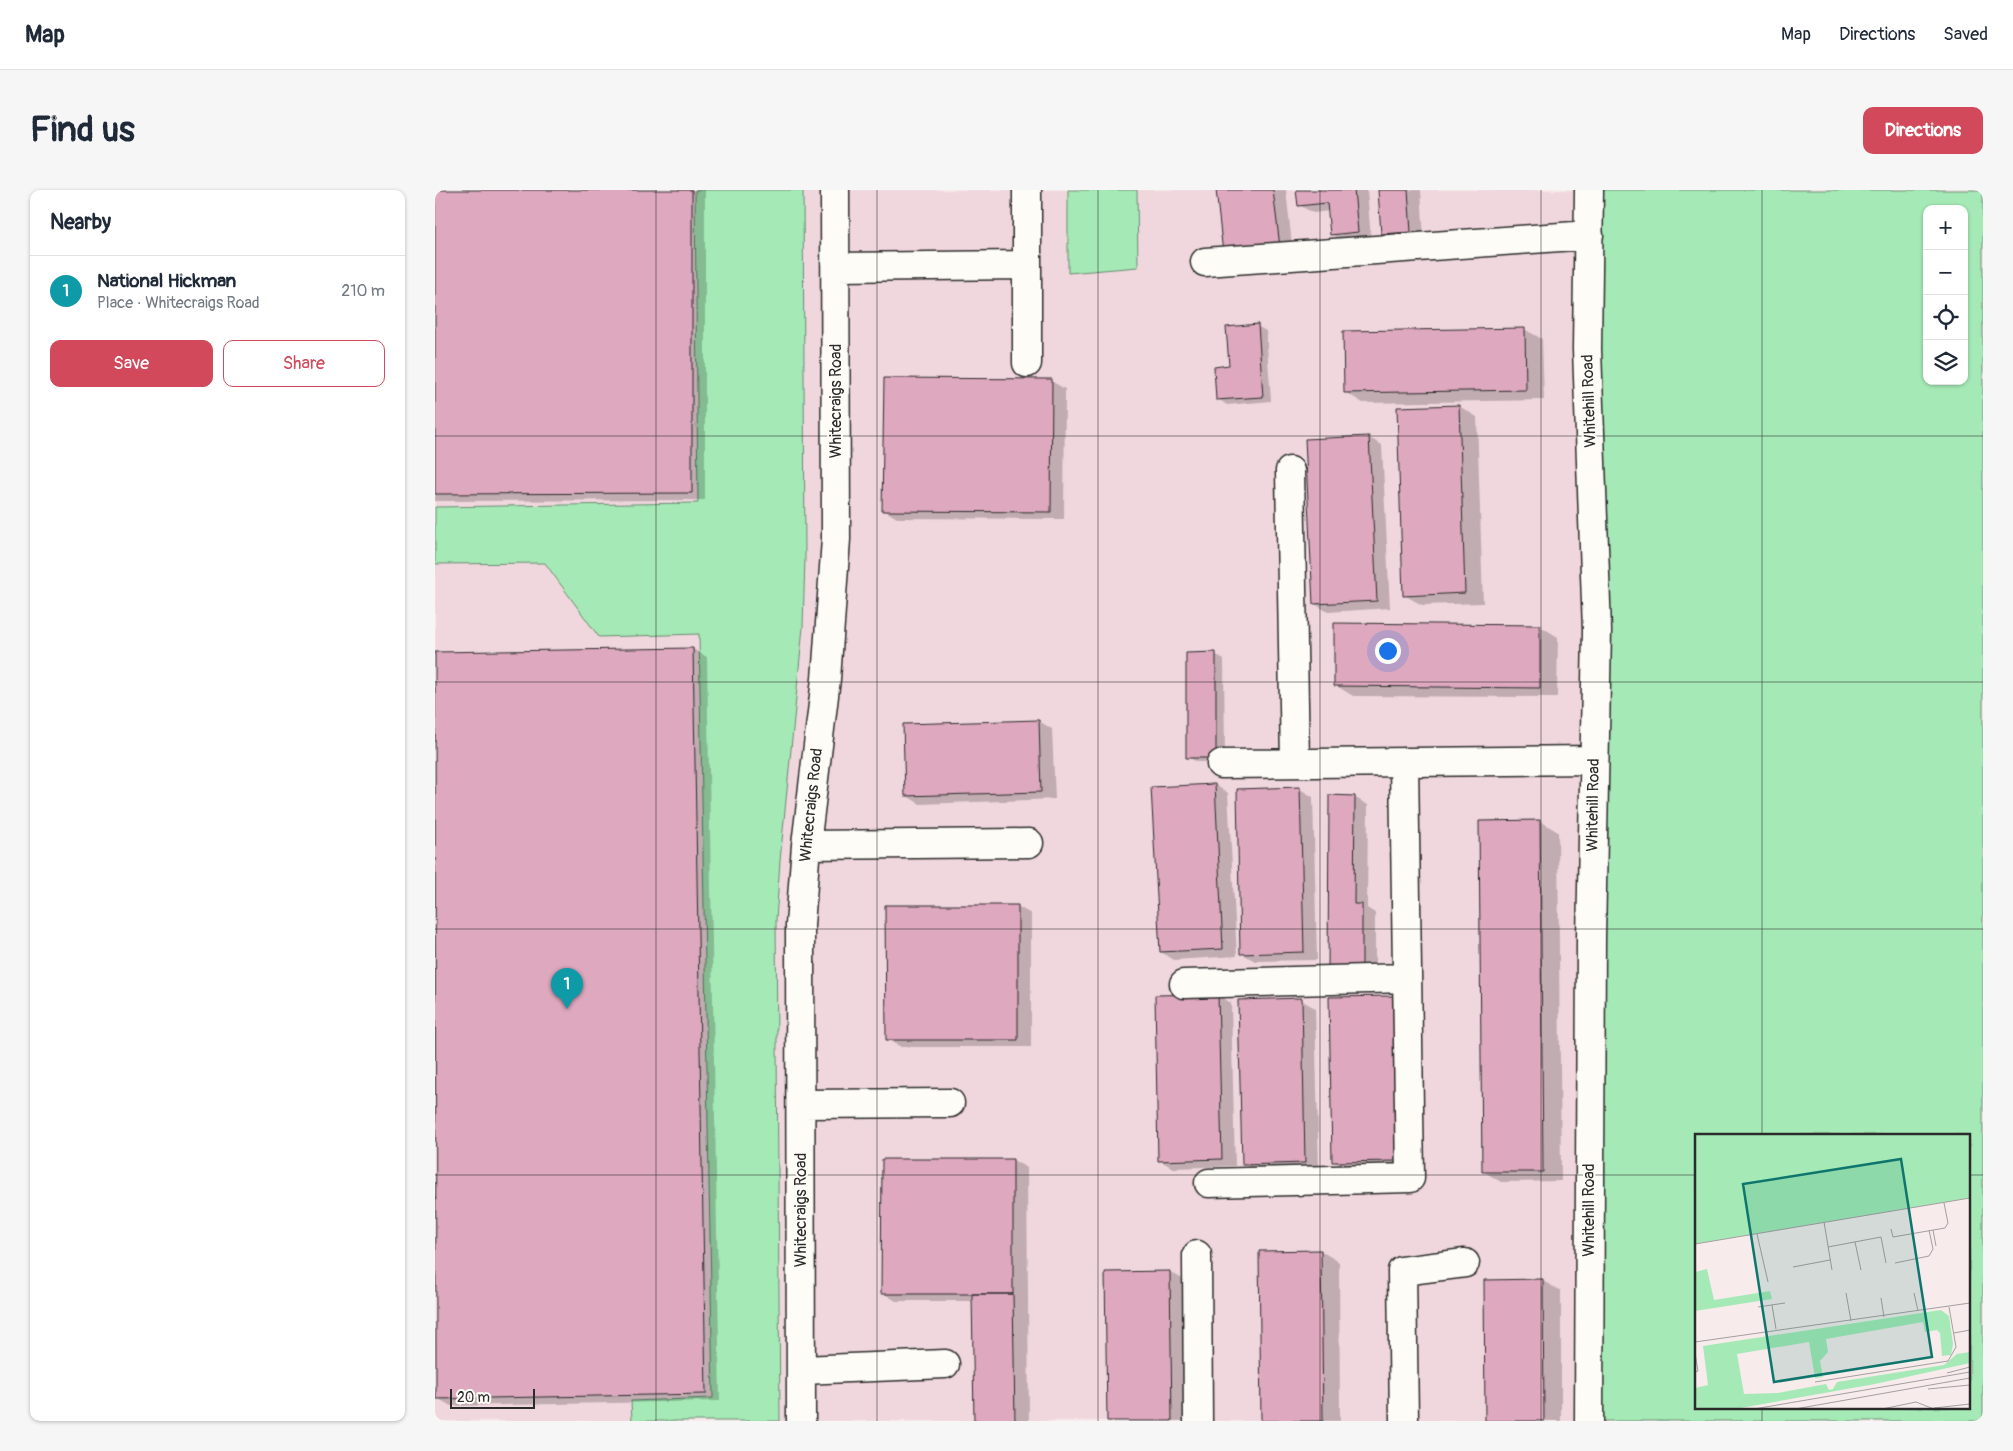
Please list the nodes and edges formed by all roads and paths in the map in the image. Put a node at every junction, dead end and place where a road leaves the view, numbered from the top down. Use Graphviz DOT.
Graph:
graph roads {
  1 [pos="835,190"];
  2 [pos="1027,190"];
  3 [pos="1589,190"];
  4 [pos="1589,235"];
  5 [pos="1205,262"];
  6 [pos="1027,265"];
  7 [pos="836,267"];
  8 [pos="1027,363"];
  9 [pos="1290,471"];
  10 [pos="1594,760"];
  11 [pos="1404,762"];
  12 [pos="1295,763"];
  13 [pos="1221,764"];
  14 [pos="1029,842"];
  15 [pos="806,845"];
  16 [pos="1407,978"];
  17 [pos="1184,984"];
  18 [pos="801,1104"];
  19 [pos="950,1104"];
  20 [pos="1209,1183"];
  21 [pos="1197,1254"];
  22 [pos="1465,1263"];
  23 [pos="945,1364"];
  24 [pos="802,1370"];
  25 [pos="801,1421"];
  26 [pos="1198,1421"];
  27 [pos="1404,1421"];
  28 [pos="1589,1421"];
  1 -- 7 [label="street, Whitecraigs Road"];
  2 -- 6 [label="street"];
  3 -- 4 [label="street, Whitehill Road"];
  4 -- 5 [label="street"];
  4 -- 10 [label="street, Whitehill Road"];
  6 -- 7 [label="street"];
  6 -- 8 [label="street"];
  7 -- 15 [label="street, Whitecraigs Road"];
  9 -- 12 [label="street"];
  10 -- 11 [label="street"];
  10 -- 28 [label="street, Whitehill Road"];
  11 -- 12 [label="street"];
  11 -- 16 [label="street"];
  12 -- 13 [label="street"];
  14 -- 15 [label="street"];
  15 -- 18 [label="street, Whitecraigs Road"];
  16 -- 17 [label="street"];
  16 -- 20 [label="street"];
  18 -- 19 [label="street"];
  18 -- 24 [label="street, Whitecraigs Road"];
  21 -- 26 [label="street"];
  22 -- 27 [label="street"];
  23 -- 24 [label="street"];
  24 -- 25 [label="street, Whitecraigs Road"];
}
